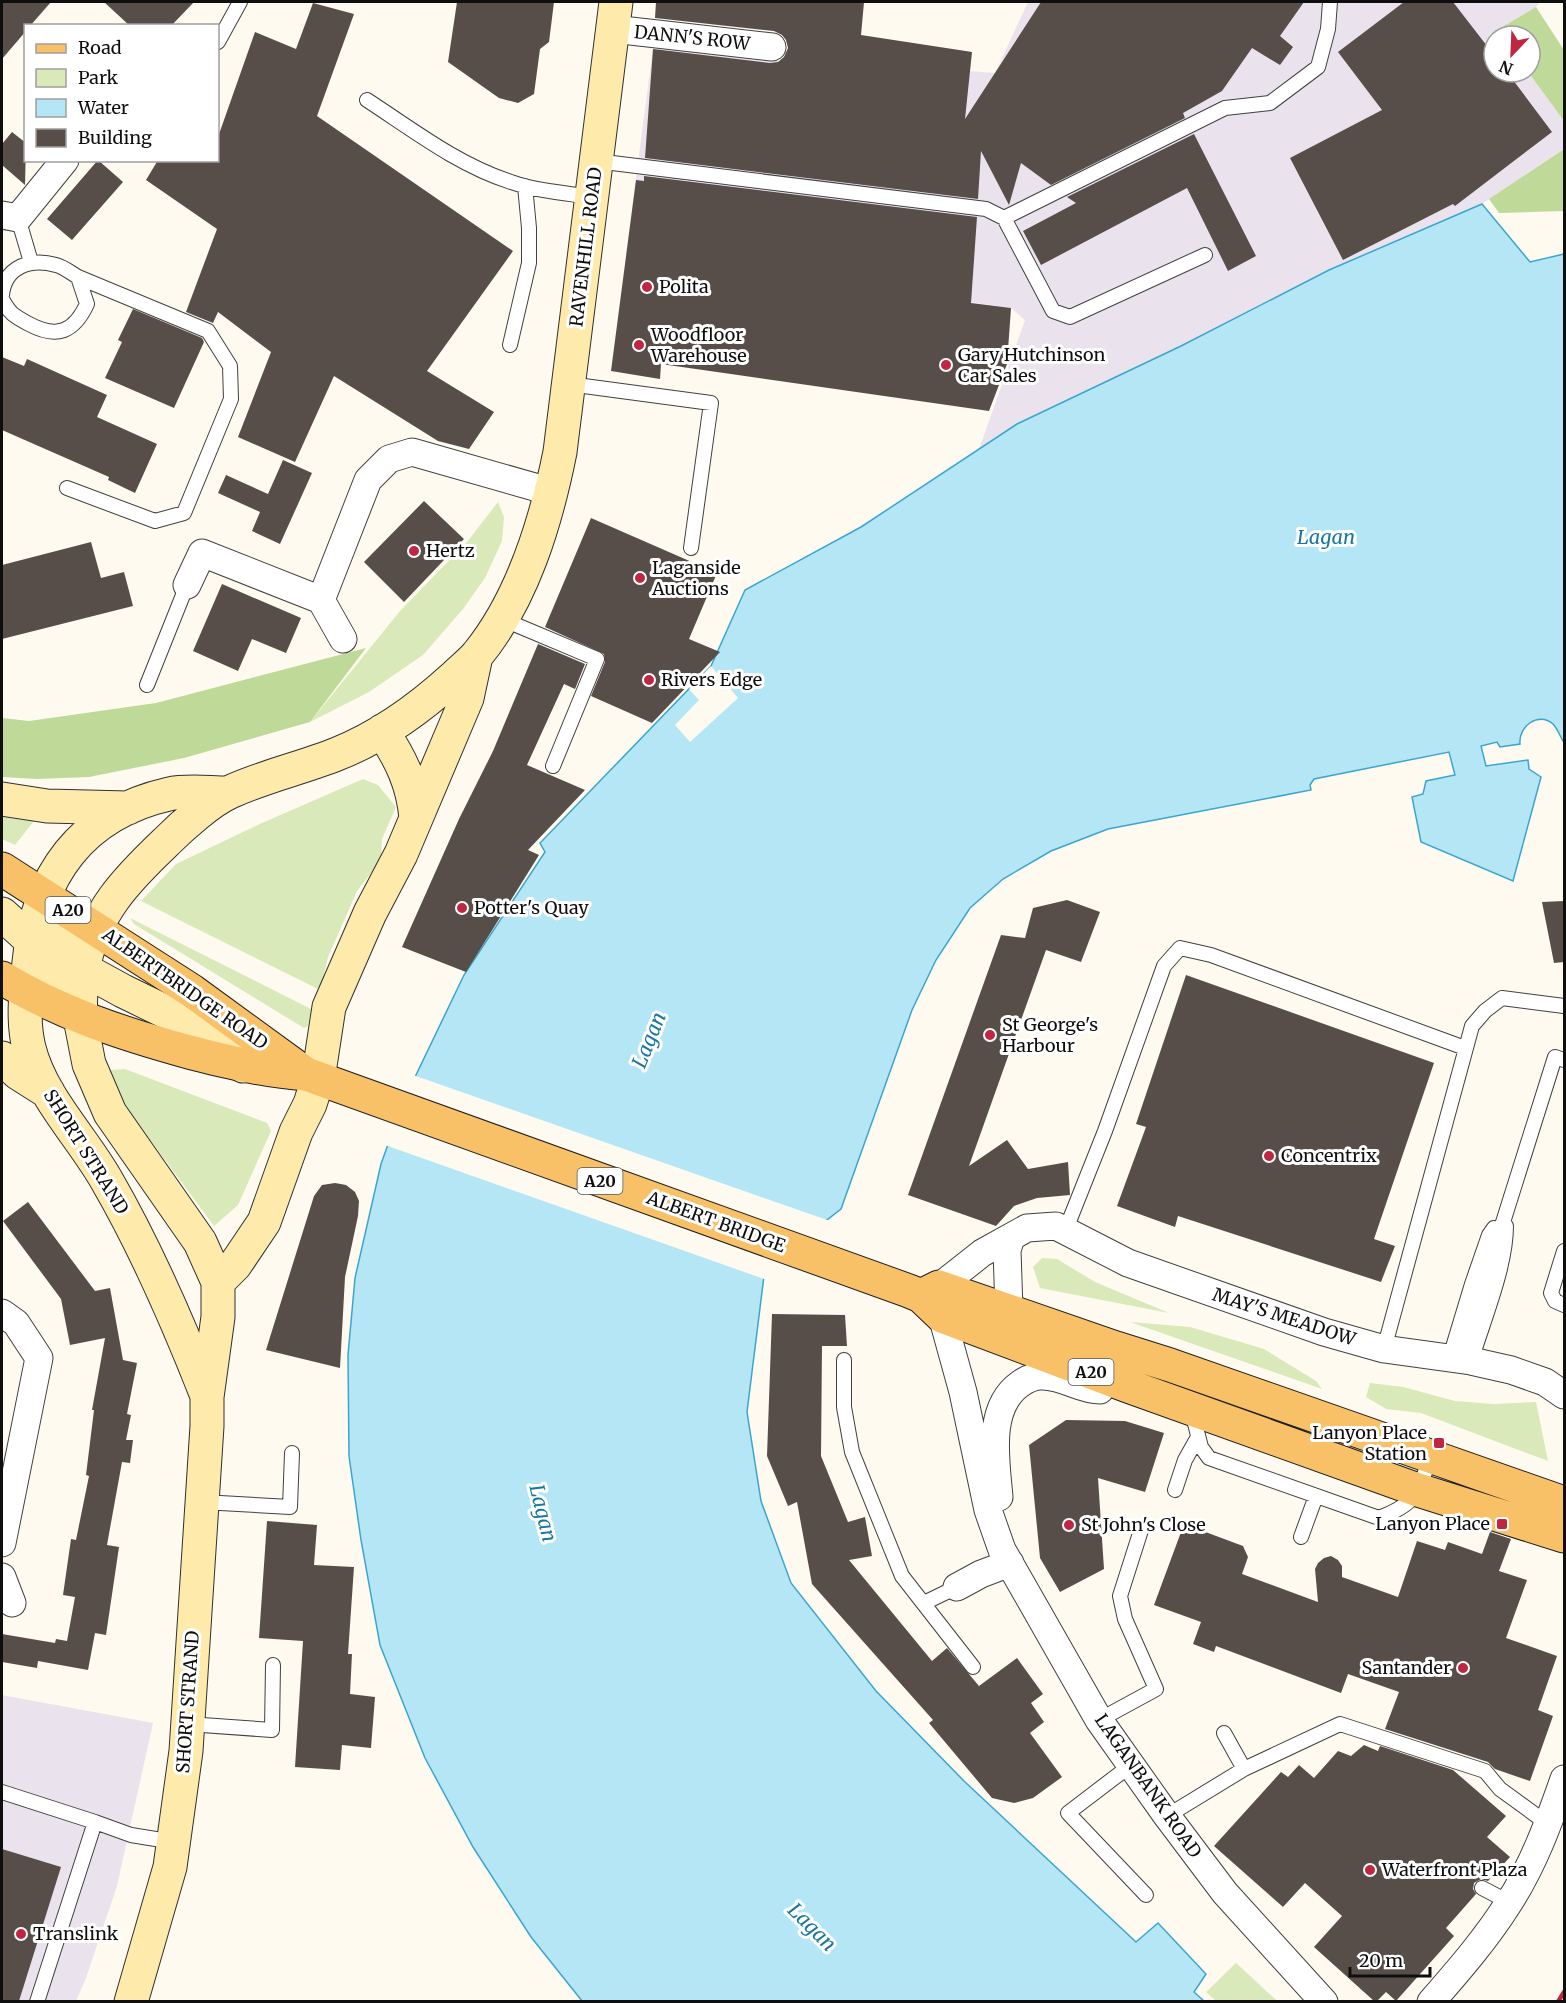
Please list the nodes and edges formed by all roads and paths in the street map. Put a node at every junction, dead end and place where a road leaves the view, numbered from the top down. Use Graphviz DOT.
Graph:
graph roads {
  1 [pos="240,2"];
  2 [pos="1330,2"];
  3 [pos="614,15"];
  4 [pos="219,40"];
  5 [pos="772,47"];
  6 [pos="367,100"];
  7 [pos="596,161"];
  8 [pos="63,162"];
  9 [pos="525,186"];
  10 [pos="592,197"];
  11 [pos="10,216"];
  12 [pos="1004,218"];
  13 [pos="1205,255"];
  14 [pos="31,262"];
  15 [pos="78,277"];
  16 [pos="2,295"];
  17 [pos="2,299"];
  18 [pos="510,345"];
  19 [pos="568,384"];
  20 [pos="67,488"];
  21 [pos="552,492"];
  22 [pos="691,548"];
  23 [pos="187,585"];
  24 [pos="321,600"];
  25 [pos="501,620"];
  26 [pos="343,639"];
  27 [pos="476,657"];
  28 [pos="147,685"];
  29 [pos="382,731"];
  30 [pos="553,766"];
  31 [pos="228,793"];
  32 [pos="2,799"];
  33 [pos="128,808"];
  34 [pos="416,818"];
  35 [pos="2,869"];
  36 [pos="43,895"];
  37 [pos="2,914"];
  38 [pos="96,928"];
  39 [pos="31,940"];
  40 [pos="83,969"];
  41 [pos="14,985"];
  42 [pos="1564,1005"];
  43 [pos="80,1018"];
  44 [pos="1465,1048"];
  45 [pos="2,1058"];
  46 [pos="1564,1060"];
  47 [pos="243,1066"];
  48 [pos="312,1077"];
  49 [pos="48,1092"];
  50 [pos="392,1107"];
  51 [pos="1506,1212"];
  52 [pos="1066,1229"];
  53 [pos="1011,1238"];
  54 [pos="1564,1251"];
  55 [pos="218,1282"];
  56 [pos="934,1299"];
  57 [pos="1564,1305"];
  58 [pos="1009,1310"];
  59 [pos="2,1313"];
  60 [pos="1384,1349"];
  61 [pos="1460,1359"];
  62 [pos="844,1360"];
  63 [pos="1128,1386"];
  64 [pos="1563,1391"];
  65 [pos="207,1397"];
  66 [pos="1195,1423"];
  67 [pos="11,1438"];
  68 [pos="292,1453"];
  69 [pos="1431,1456"];
  70 [pos="1174,1490"];
  71 [pos="1418,1490"];
  72 [pos="1316,1496"];
  73 [pos="1554,1499"];
  74 [pos="202,1502"];
  75 [pos="1142,1527"];
  76 [pos="1564,1536"];
  77 [pos="1301,1537"];
  78 [pos="2,1543"];
  79 [pos="1006,1556"];
  80 [pos="2,1577"];
  81 [pos="957,1587"];
  82 [pos="12,1603"];
  83 [pos="924,1603"];
  84 [pos="273,1665"];
  85 [pos="973,1667"];
  86 [pos="1099,1720"];
  87 [pos="188,1724"];
  88 [pos="1224,1733"];
  89 [pos="1131,1765"];
  90 [pos="1244,1769"];
  91 [pos="1564,1779"];
  92 [pos="2,1792"];
  93 [pos="1167,1816"];
  94 [pos="95,1822"];
  95 [pos="1548,1824"];
  96 [pos="174,1842"];
  97 [pos="1482,1888"];
  98 [pos="1146,1894"];
  99 [pos="1509,1902"];
  100 [pos="38,2001"];
  101 [pos="131,2001"];
  102 [pos="1324,2001"];
  103 [pos="1431,2001"];
  1 -- 4 [label="lane"];
  2 -- 12 [label="lane"];
  3 -- 5 [label="street, DANN'S ROW"];
  3 -- 7 [label="main road, RAVENHILL ROAD"];
  6 -- 9 [label="lane"];
  7 -- 10 [label="main road, RAVENHILL ROAD"];
  7 -- 12 [label="lane"];
  8 -- 11 [label="street"];
  9 -- 10 [label="lane"];
  9 -- 18 [label="lane"];
  10 -- 19 [label="main road, RAVENHILL ROAD"];
  11 -- 14 [label="lane"];
  12 -- 13 [label="lane"];
  14 -- 15 [label="lane"];
  14 -- 16 [label="lane"];
  15 -- 17 [label="lane"];
  15 -- 20 [label="lane"];
  19 -- 21 [label="main road, RAVENHILL ROAD"];
  19 -- 22 [label="lane"];
  21 -- 24 [label="street"];
  21 -- 25 [label="main road, RAVENHILL ROAD"];
  23 -- 24 [label="street"];
  23 -- 28 [label="lane"];
  24 -- 26 [label="street"];
  25 -- 27 [label="main road, RAVENHILL ROAD"];
  25 -- 30 [label="lane"];
  27 -- 29 [label="main road, RAVENHILL ROAD"];
  27 -- 34 [label="main road"];
  29 -- 31 [label="main road, RAVENHILL ROAD"];
  29 -- 34 [label="main road"];
  31 -- 33 [label="main road, RAVENHILL ROAD"];
  31 -- 38 [label="main road, RAVENHILL ROAD"];
  32 -- 33 [label="main road"];
  33 -- 36 [label="main road, RAVENHILL ROAD"];
  34 -- 48 [label="main road"];
  35 -- 36 [label="main road, ALBERTBRIDGE ROAD / A20"];
  36 -- 38 [label="main road, ALBERTBRIDGE ROAD / A20"];
  36 -- 39 [label="main road, SHORT STRAND"];
  36 -- 40 [label="main road"];
  37 -- 39 [label="main road"];
  38 -- 40 [label="main road, RAVENHILL ROAD"];
  38 -- 48 [label="main road, ALBERTBRIDGE ROAD / A20"];
  39 -- 41 [label="main road, SHORT STRAND"];
  39 -- 43 [label="main road"];
  40 -- 43 [label="main road, RAVENHILL ROAD"];
  40 -- 47 [label="main road"];
  41 -- 43 [label="main road, ALBERTBRIDGE ROAD / A20"];
  41 -- 49 [label="main road, SHORT STRAND"];
  42 -- 44 [label="lane"];
  43 -- 47 [label="main road, ALBERTBRIDGE ROAD / A20"];
  43 -- 55 [label="main road, SHORT STRAND"];
  44 -- 52 [label="lane"];
  44 -- 60 [label="lane"];
  45 -- 49 [label="main road"];
  46 -- 51 [label="lane"];
  47 -- 48 [label="main road, ALBERTBRIDGE ROAD / A20"];
  48 -- 50 [label="main road, ALBERTBRIDGE ROAD / A20"];
  48 -- 55 [label="main road"];
  49 -- 65 [label="main road, SHORT STRAND"];
  50 -- 56 [label="main road, ALBERT BRIDGE / A20"];
  51 -- 61 [label="lane"];
  51 -- 61 [label="lane"];
  52 -- 53 [label="street, MAY'S MEADOW"];
  52 -- 60 [label="street, MAY'S MEADOW"];
  53 -- 56 [label="street, MAY'S MEADOW"];
  53 -- 58 [label="street"];
  54 -- 57 [label="lane"];
  55 -- 65 [label="main road, SHORT STRAND"];
  56 -- 58 [label="main road, A20"];
  56 -- 63 [label="main road, A20"];
  56 -- 79 [label="street, LAGANBANK ROAD"];
  58 -- 69 [label="main road, A20"];
  59 -- 67 [label="street"];
  60 -- 61 [label="street, MAY'S MEADOW"];
  61 -- 64 [label="street, MAY'S MEADOW"];
  62 -- 83 [label="lane"];
  63 -- 66 [label="main road, A20"];
  63 -- 79 [label="street, LAGANBANK ROAD"];
  65 -- 74 [label="main road, SHORT STRAND"];
  66 -- 70 [label="lane"];
  66 -- 71 [label="main road, A20"];
  66 -- 72 [label="lane"];
  67 -- 78 [label="street"];
  68 -- 74 [label="lane"];
  69 -- 71 [label="lane"];
  69 -- 73 [label="main road, A20"];
  71 -- 72 [label="lane"];
  71 -- 76 [label="main road, A20"];
  72 -- 77 [label="lane"];
  74 -- 87 [label="main road, SHORT STRAND"];
  75 -- 86 [label="lane"];
  79 -- 81 [label="street"];
  79 -- 86 [label="street, LAGANBANK ROAD"];
  80 -- 82 [label="street"];
  81 -- 83 [label="lane"];
  83 -- 85 [label="lane"];
  84 -- 87 [label="lane"];
  86 -- 89 [label="street, LAGANBANK ROAD"];
  87 -- 96 [label="main road, SHORT STRAND"];
  88 -- 90 [label="lane"];
  89 -- 93 [label="street, LAGANBANK ROAD"];
  89 -- 98 [label="lane"];
  90 -- 93 [label="lane"];
  90 -- 95 [label="lane"];
  91 -- 95 [label="street"];
  92 -- 94 [label="lane"];
  93 -- 102 [label="street, LAGANBANK ROAD"];
  94 -- 96 [label="lane"];
  94 -- 100 [label="lane"];
  95 -- 99 [label="street"];
  96 -- 101 [label="main road, SHORT STRAND"];
  97 -- 99 [label="lane"];
  99 -- 103 [label="street"];
}
